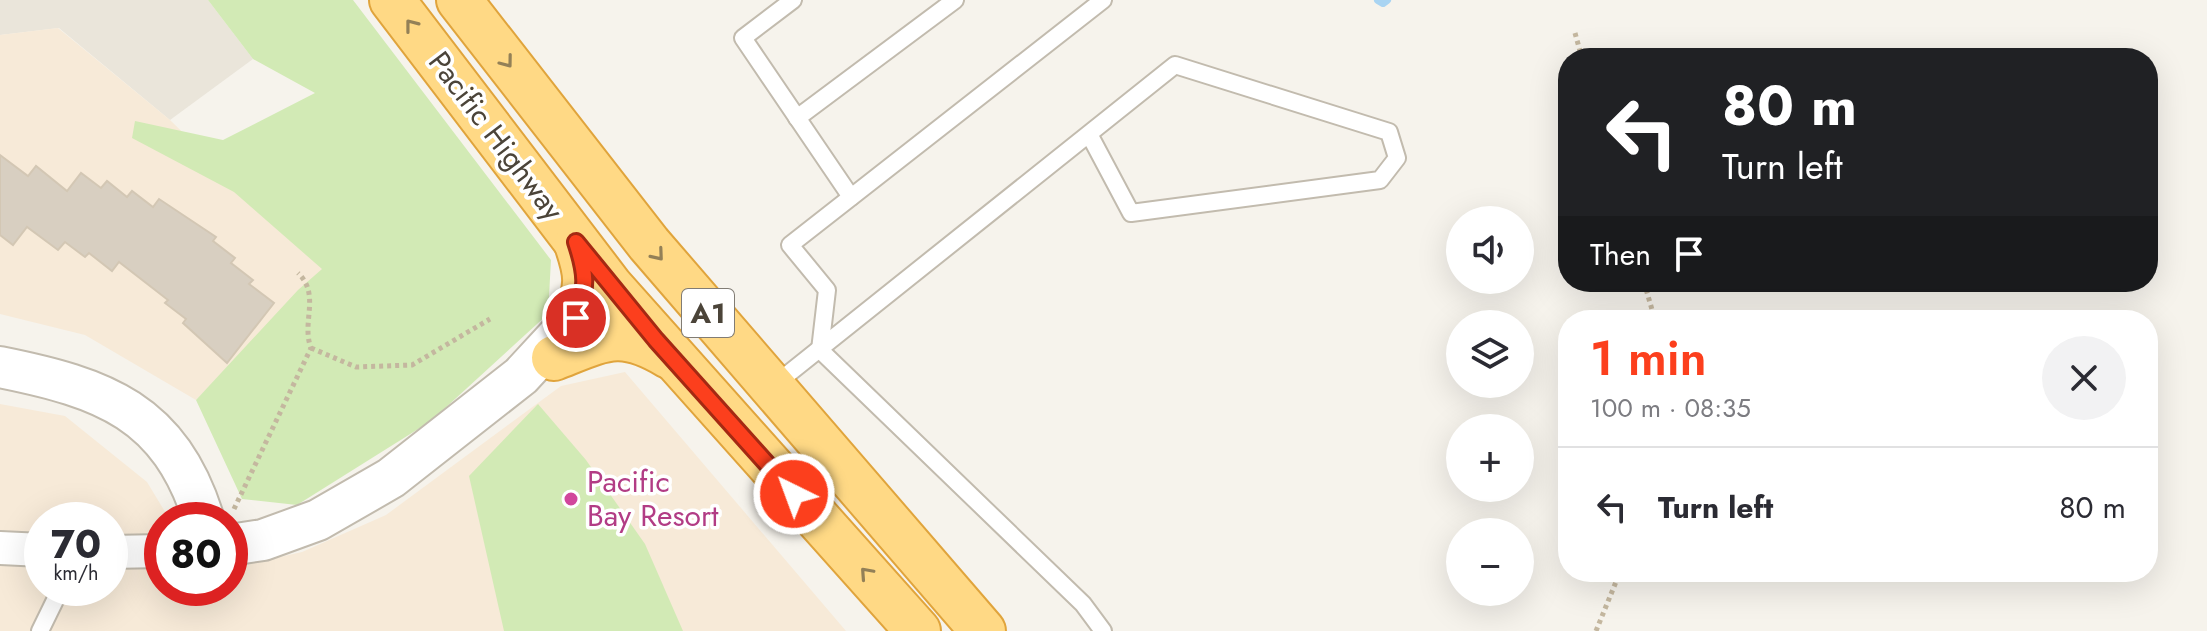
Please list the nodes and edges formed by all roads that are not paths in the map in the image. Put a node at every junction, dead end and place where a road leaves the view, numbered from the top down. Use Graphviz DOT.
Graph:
graph roads {
  1 [pos="392,0"];
  2 [pos="459,0"];
  3 [pos="793,0"];
  4 [pos="955,0"];
  5 [pos="1103,0"];
  6 [pos="797,118"];
  7 [pos="558,128"];
  8 [pos="1089,134"];
  9 [pos="851,197"];
  10 [pos="576,242"];
  11 [pos="621,295"];
  12 [pos="576,318"];
  13 [pos="820,350"];
  14 [pos="671,358"];
  15 [pos="0,367"];
  16 [pos="538,367"];
  17 [pos="771,387"];
  18 [pos="864,493"];
  19 [pos="197,502"];
  20 [pos="248,541"];
  21 [pos="0,548"];
  22 [pos="24,549"];
  23 [pos="52,606"];
  24 [pos="40,631"];
  25 [pos="918,631"];
  26 [pos="983,631"];
  27 [pos="1103,631"];
  10 -- 1 [label="highway, Pacific Highway / A1, one-way"];
  2 -- 7 [label="highway, Pacific Highway / A1, one-way"];
  3 -- 6 [label="lane"];
  4 -- 6 [label="lane"];
  5 -- 9 [label="lane"];
  6 -- 9 [label="lane"];
  7 -- 11 [label="highway"];
  7 -- 17 [label="highway, Pacific Highway / A1, one-way"];
  8 -- 8 [label="lane"];
  8 -- 13 [label="lane"];
  9 -- 13 [label="lane"];
  10 -- 11 [label="highway, Pacific Highway / A1"];
  10 -- 12 [label="highway"];
  11 -- 12 [label="street"];
  11 -- 14 [label="highway, Pacific Highway / A1"];
  11 -- 16 [label="street"];
  11 -- 18 [label="highway"];
  12 -- 16 [label="street"];
  13 -- 17 [label="lane"];
  13 -- 27 [label="lane"];
  14 -- 16 [label="highway"];
  25 -- 14 [label="highway, Pacific Highway / A1, one-way"];
  15 -- 19 [label="street"];
  16 -- 20 [label="street"];
  17 -- 18 [label="highway, Pacific Highway / A1"];
  18 -- 26 [label="highway, Pacific Highway / A1"];
  21 -- 22 [label="street"];
  23 -- 24 [label="lane"];
}
